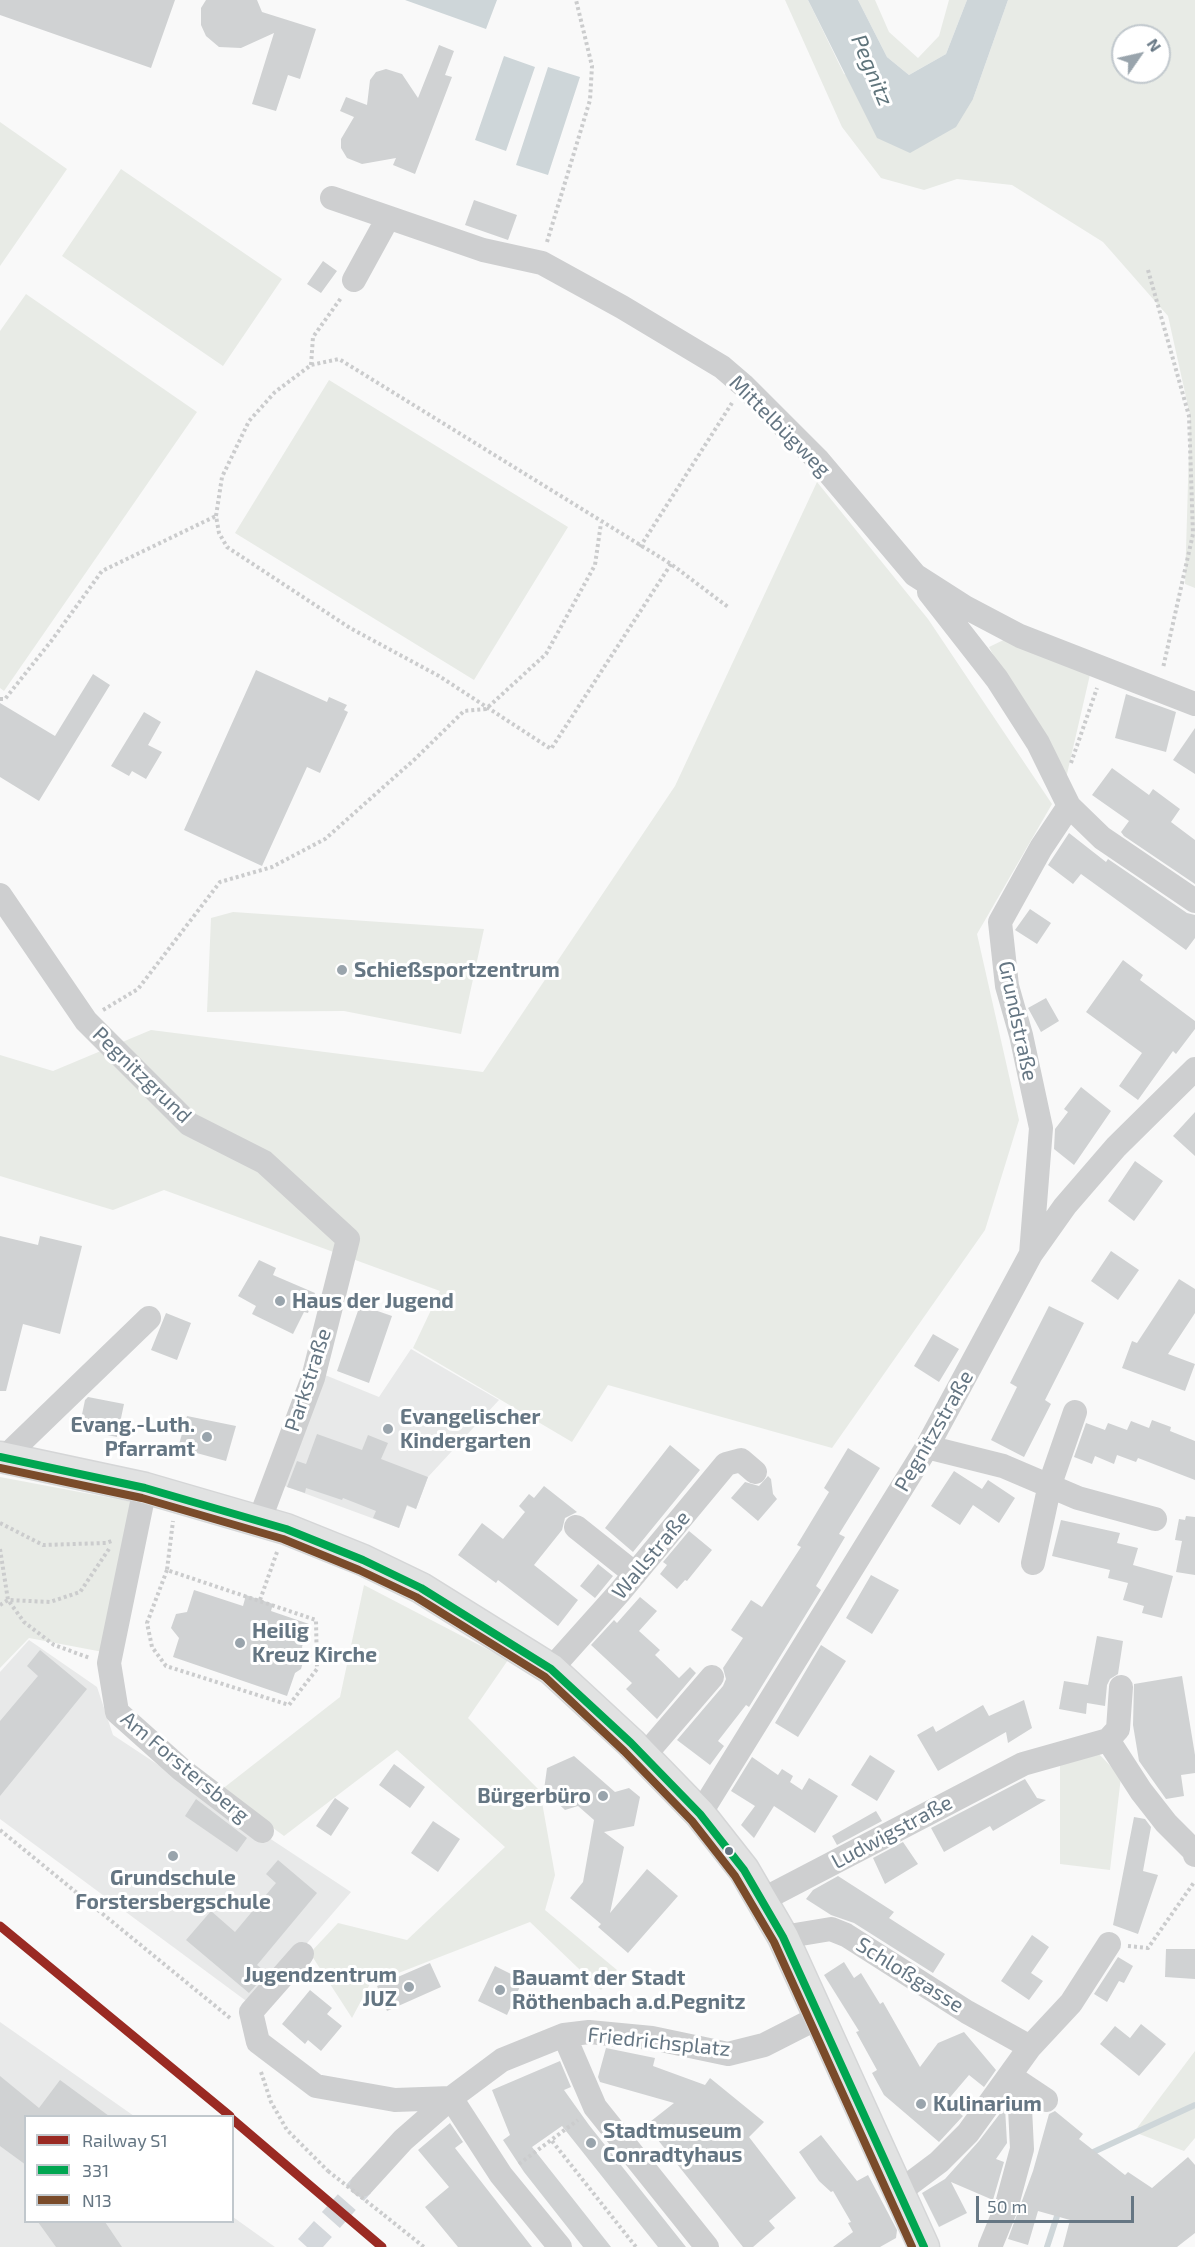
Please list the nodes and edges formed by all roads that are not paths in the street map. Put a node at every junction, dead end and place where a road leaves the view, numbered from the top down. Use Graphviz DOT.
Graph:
graph roads {
  1 [pos="332,198"];
  2 [pos="388,218"];
  3 [pos="354,280"];
  4 [pos="915,575"];
  5 [pos="1195,704"];
  6 [pos="1066,799"];
  7 [pos="0,895"];
  8 [pos="1195,901"];
  9 [pos="1195,1069"];
  10 [pos="348,1239"];
  11 [pos="1032,1254"];
  12 [pos="149,1318"];
  13 [pos="1076,1412"];
  14 [pos="927,1447"];
  15 [pos="2,1457"];
  16 [pos="754,1472"];
  17 [pos="1050,1484"];
  18 [pos="145,1488"];
  19 [pos="1155,1519"];
  20 [pos="273,1524"];
  21 [pos="576,1527"];
  22 [pos="1033,1563"];
  23 [pos="635,1574"];
  24 [pos="551,1669"];
  25 [pos="712,1677"];
  26 [pos="1121,1688"];
  27 [pos="1108,1740"];
  28 [pos="644,1756"];
  29 [pos="700,1814"];
  30 [pos="262,1831"];
  31 [pos="1195,1855"];
  32 [pos="762,1900"];
  33 [pos="783,1937"];
  34 [pos="1109,1944"];
  35 [pos="302,1954"];
  36 [pos="819,2017"];
  37 [pos="564,2035"];
  38 [pos="1030,2047"];
  39 [pos="1010,2076"];
  40 [pos="451,2098"];
  41 [pos="1046,2100"];
  42 [pos="362,2185"];
  43 [pos="899,2192"];
  44 [pos="918,2245"];
  45 [pos="560,2247"];
  46 [pos="706,2247"];
  47 [pos="990,2247"];
  1 -- 2 [label="street, Mittelbügweg"];
  2 -- 3 [label="street"];
  2 -- 4 [label="street, Mittelbügweg"];
  4 -- 5 [label="street, Mittelbügweg"];
  4 -- 6 [label="street"];
  6 -- 8 [label="street"];
  6 -- 11 [label="street, Grundstraße"];
  7 -- 10 [label="street, Pegnitzgrund"];
  9 -- 11 [label="street, Pegnitzstraße"];
  10 -- 20 [label="street, Parkstraße"];
  11 -- 14 [label="street, Pegnitzstraße"];
  12 -- 15 [label="street"];
  13 -- 17 [label="street"];
  14 -- 17 [label="street"];
  14 -- 29 [label="street, Pegnitzstraße"];
  15 -- 18 [label="main road"];
  16 -- 23 [label="street, Wallstraße"];
  17 -- 19 [label="street"];
  17 -- 22 [label="street"];
  18 -- 20 [label="main road"];
  18 -- 30 [label="street, Am Forstersberg"];
  20 -- 24 [label="main road"];
  21 -- 23 [label="street"];
  23 -- 24 [label="street, Wallstraße"];
  24 -- 28 [label="main road"];
  25 -- 28 [label="street"];
  26 -- 27 [label="street"];
  27 -- 31 [label="street"];
  27 -- 32 [label="street, Ludwigstraße"];
  28 -- 29 [label="main road"];
  29 -- 32 [label="main road"];
  32 -- 33 [label="main road"];
  33 -- 36 [label="main road"];
  33 -- 38 [label="street, Schloßgasse"];
  34 -- 38 [label="street"];
  35 -- 40 [label="street"];
  36 -- 37 [label="street, Friedrichsplatz"];
  36 -- 43 [label="main road"];
  37 -- 40 [label="street, Friedrichsplatz"];
  37 -- 46 [label="street"];
  38 -- 39 [label="street"];
  39 -- 41 [label="street"];
  39 -- 43 [label="street"];
  39 -- 47 [label="street"];
  40 -- 42 [label="street, Friedrichsplatz"];
  40 -- 45 [label="street"];
  43 -- 44 [label="main road"];
}
